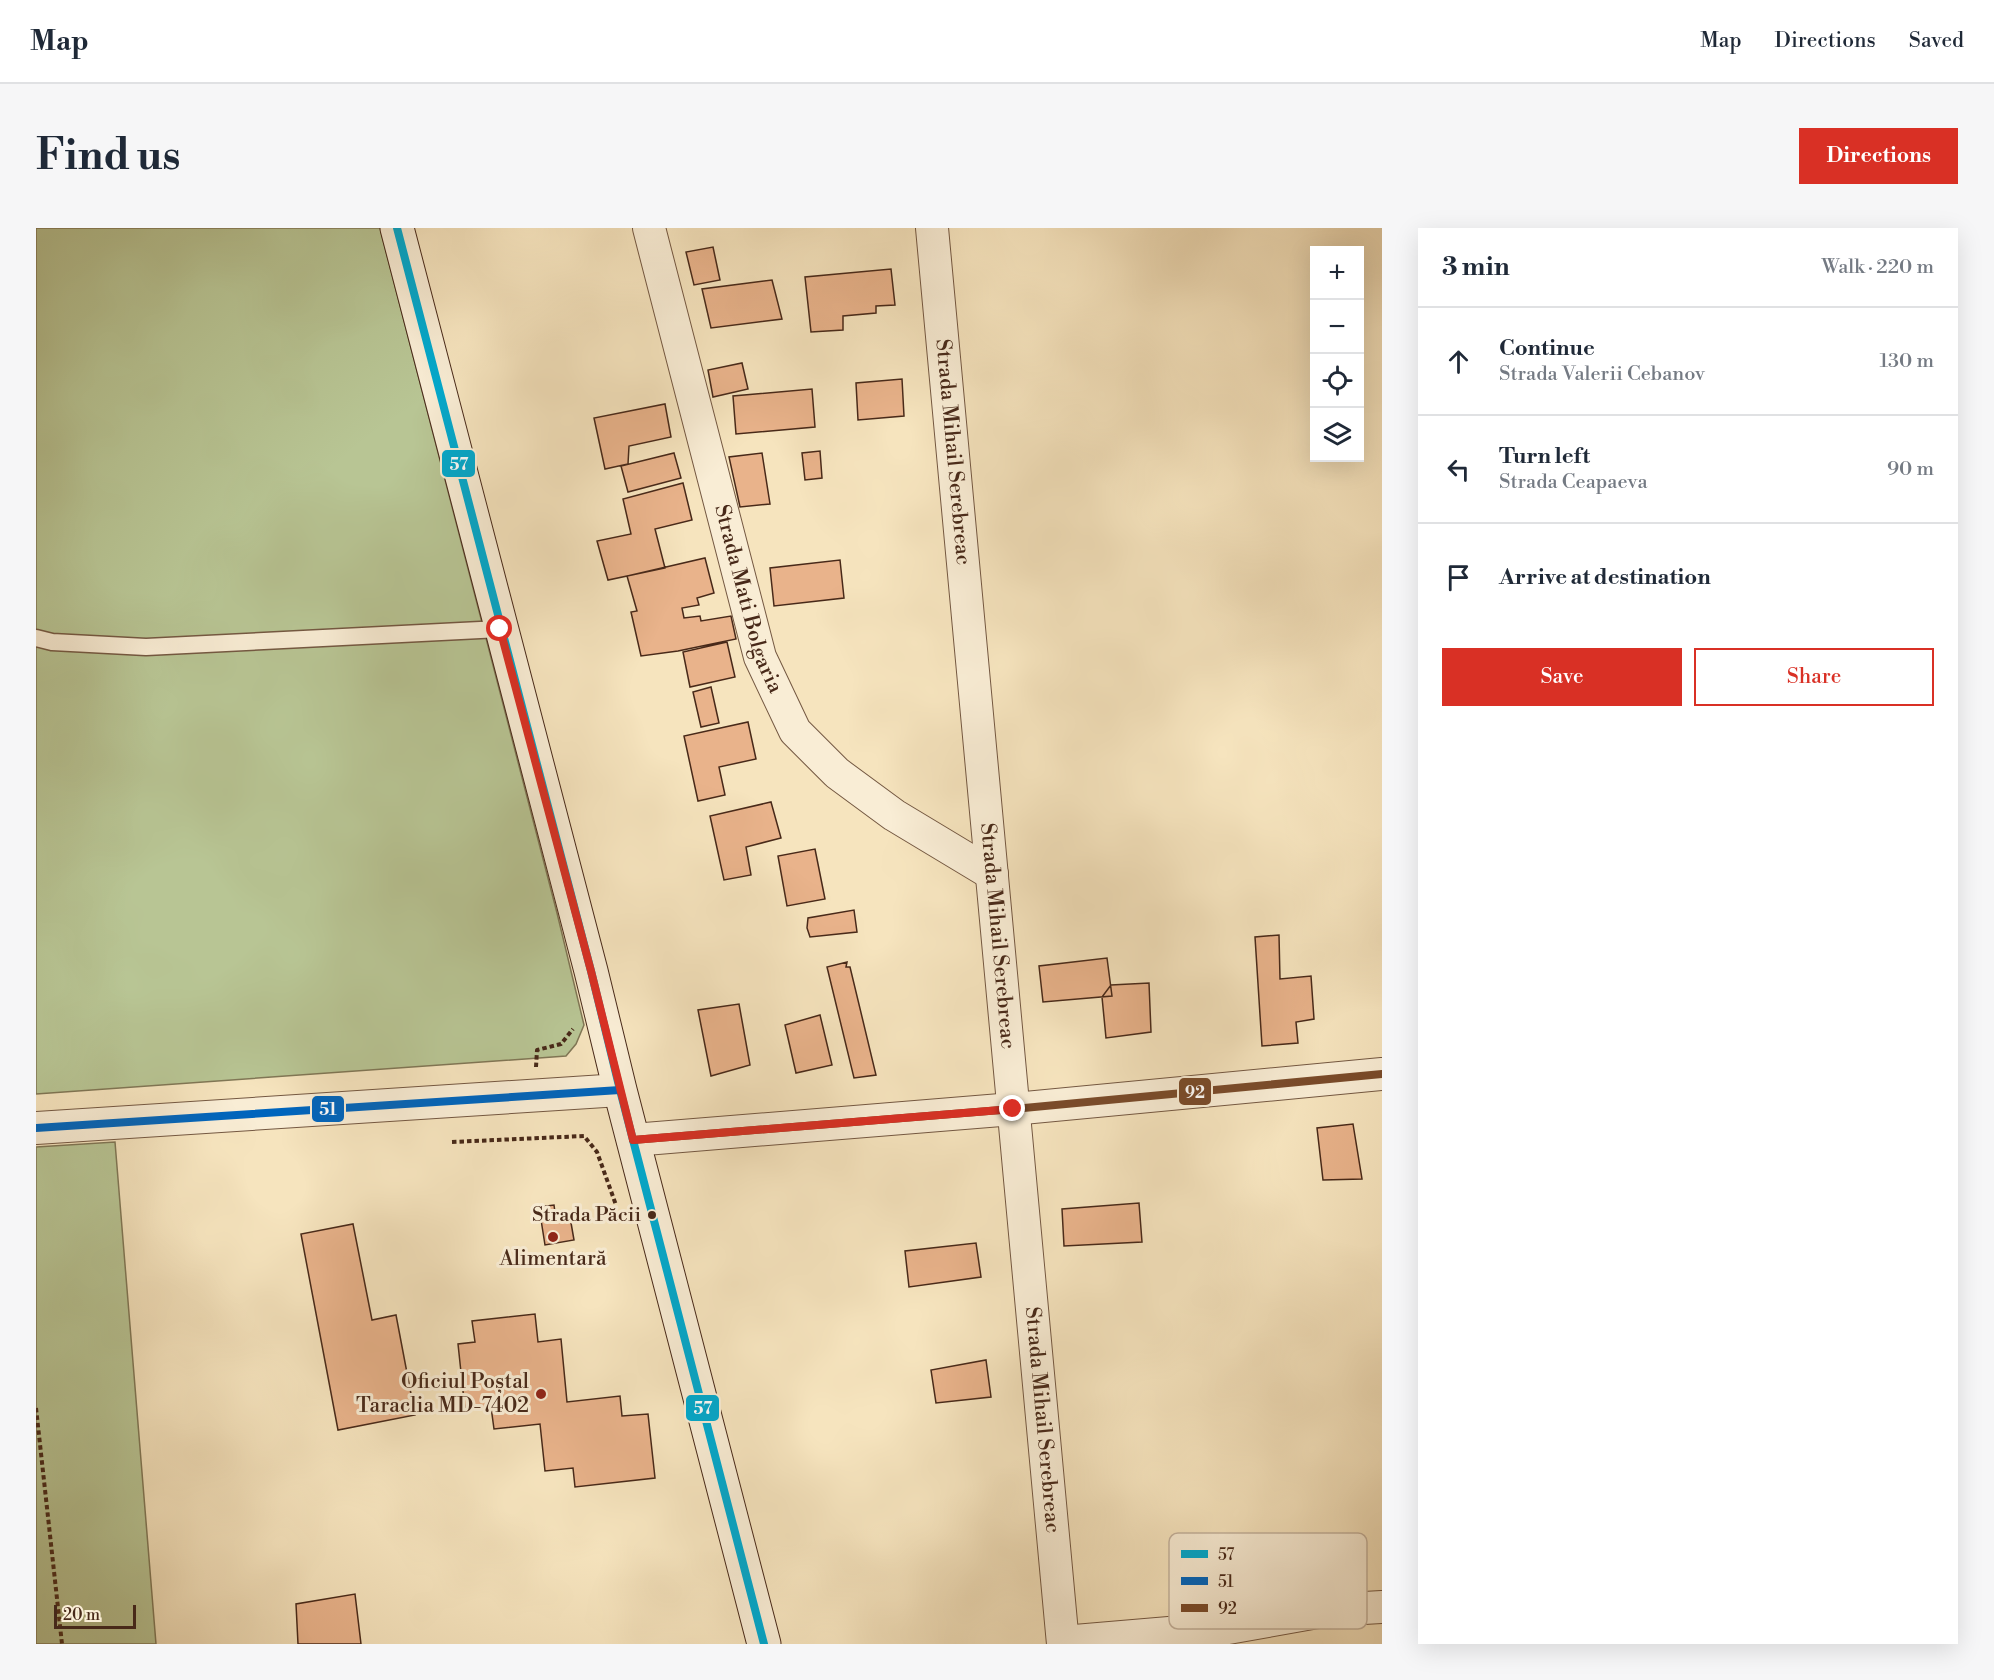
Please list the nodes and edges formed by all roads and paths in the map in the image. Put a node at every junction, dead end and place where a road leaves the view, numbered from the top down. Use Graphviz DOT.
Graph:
graph roads {
  1 [pos="397,228"];
  2 [pos="649,228"];
  3 [pos="932,228"];
  4 [pos="500,629"];
  5 [pos="36,638"];
  6 [pos="992,874"];
  7 [pos="572,1020"];
  8 [pos="526,1068"];
  9 [pos="1382,1074"];
  10 [pos="620,1090"];
  11 [pos="1013,1109"];
  12 [pos="36,1128"];
  13 [pos="633,1140"];
  14 [pos="452,1142"];
  15 [pos="616,1206"];
  16 [pos="36,1408"];
  17 [pos="1382,1607"];
  18 [pos="1367,1608"];
  19 [pos="1217,1629"];
  20 [pos="1063,1643"];
  21 [pos="62,1644"];
  22 [pos="764,1644"];
  1 -- 4 [label="street"];
  2 -- 6 [label="street, Strada Mati Bolgaria"];
  3 -- 6 [label="street, Strada Mihail Serebreac"];
  4 -- 5 [label="lane"];
  4 -- 10 [label="street"];
  6 -- 11 [label="street, Strada Mihail Serebreac"];
  7 -- 8 [label="path"];
  9 -- 11 [label="street"];
  10 -- 12 [label="street"];
  10 -- 13 [label="street"];
  11 -- 13 [label="street"];
  11 -- 20 [label="street, Strada Mihail Serebreac"];
  13 -- 22 [label="street"];
  14 -- 15 [label="path"];
  16 -- 21 [label="path"];
  17 -- 18 [label="street"];
  19 -- 20 [label="street"];
}
